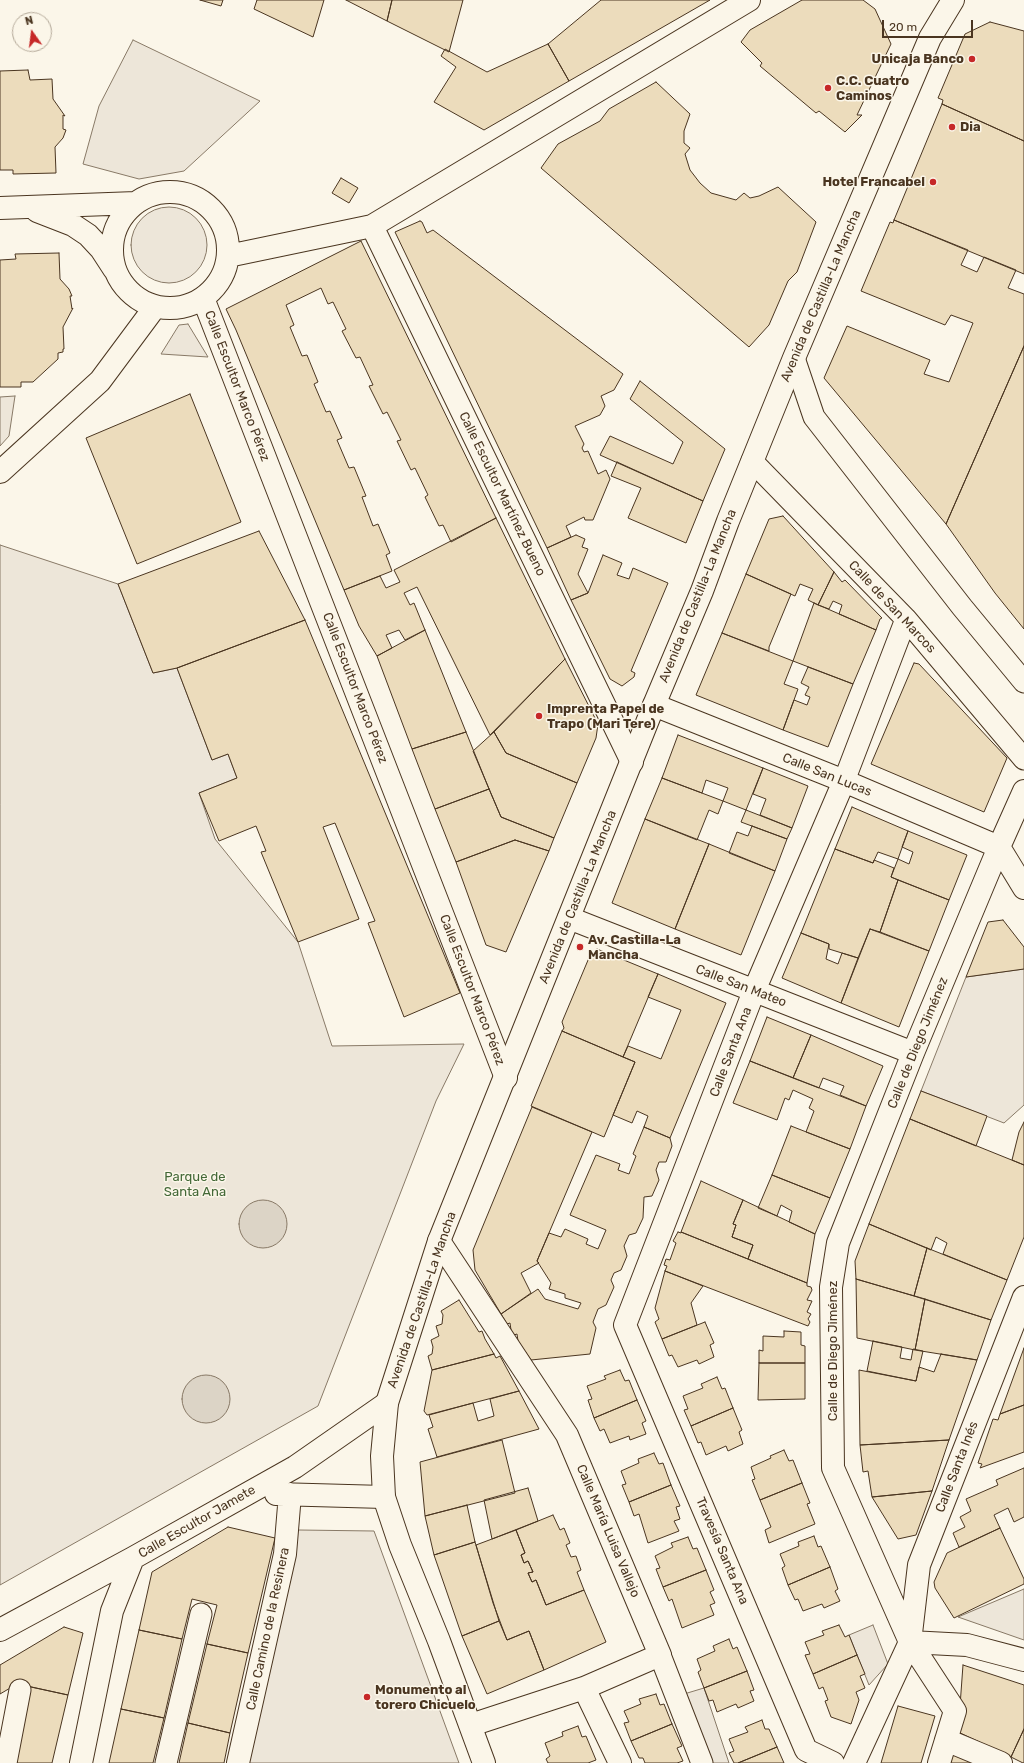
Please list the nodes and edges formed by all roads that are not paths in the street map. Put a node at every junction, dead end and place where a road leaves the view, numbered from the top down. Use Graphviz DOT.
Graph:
graph roads {
  1 [pos="749,0"];
  2 [pos="953,0"];
  3 [pos="136,203"];
  4 [pos="0,208"];
  5 [pos="26,208"];
  6 [pos="372,226"];
  7 [pos="228,256"];
  8 [pos="115,270"];
  9 [pos="203,298"];
  10 [pos="155,307"];
  11 [pos="794,358"];
  12 [pos="752,461"];
  13 [pos="0,472"];
  14 [pos="906,619"];
  15 [pos="1024,682"];
  16 [pos="654,705"];
  17 [pos="1024,759"];
  18 [pos="632,762"];
  19 [pos="844,781"];
  20 [pos="1024,791"];
  21 [pos="999,847"];
  22 [pos="1024,888"];
  23 [pos="569,918"];
  24 [pos="754,991"];
  25 [pos="912,1053"];
  26 [pos="506,1078"];
  27 [pos="439,1241"];
  28 [pos="1024,1297"];
  29 [pos="625,1325"];
  30 [pos="387,1403"];
  31 [pos="246,1494"];
  32 [pos="290,1494"];
  33 [pos="384,1496"];
  34 [pos="133,1558"];
  35 [pos="201,1614"];
  36 [pos="0,1630"];
  37 [pos="910,1642"];
  38 [pos="660,1655"];
  39 [pos="1024,1660"];
  40 [pos="584,1688"];
  41 [pos="20,1690"];
  42 [pos="471,1725"];
  43 [pos="946,1740"];
  44 [pos="6,1763"];
  45 [pos="81,1763"];
  46 [pos="166,1763"];
  47 [pos="238,1763"];
  48 [pos="484,1763"];
  49 [pos="620,1763"];
  50 [pos="702,1763"];
  51 [pos="833,1763"];
  52 [pos="854,1763"];
  53 [pos="939,1763"];
  54 [pos="1001,1763"];
  1 -- 6 [label="street"];
  2 -- 11 [label="street, Avenida de Castilla-La Mancha"];
  3 -- 5 [label="street"];
  3 -- 7 [label="street"];
  3 -- 8 [label="street"];
  4 -- 5 [label="street"];
  5 -- 8 [label="street"];
  6 -- 7 [label="street"];
  6 -- 18 [label="street, Calle Escultor Martínez Bueno"];
  7 -- 9 [label="street"];
  8 -- 10 [label="street"];
  9 -- 10 [label="street"];
  9 -- 26 [label="street, Calle Escultor Marco Pérez"];
  10 -- 13 [label="street"];
  11 -- 12 [label="street, Avenida de Castilla-La Mancha"];
  11 -- 15 [label="street"];
  12 -- 14 [label="street, Calle de San Marcos"];
  12 -- 16 [label="street, Avenida de Castilla-La Mancha"];
  14 -- 17 [label="street, Calle de San Marcos"];
  14 -- 19 [label="street"];
  16 -- 18 [label="street, Avenida de Castilla-La Mancha"];
  16 -- 19 [label="street, Calle San Lucas"];
  18 -- 23 [label="street, Avenida de Castilla-La Mancha"];
  19 -- 21 [label="street, Calle San Lucas"];
  19 -- 24 [label="street, Calle Santa Ana"];
  20 -- 21 [label="street, Calle de Diego Jiménez"];
  21 -- 22 [label="street"];
  21 -- 25 [label="street, Calle de Diego Jiménez"];
  23 -- 24 [label="street, Calle San Mateo"];
  23 -- 26 [label="street, Avenida de Castilla-La Mancha"];
  24 -- 25 [label="street, Calle San Mateo"];
  24 -- 29 [label="street, Calle Santa Ana"];
  25 -- 37 [label="street, Calle de Diego Jiménez"];
  26 -- 27 [label="street, Avenida de Castilla-La Mancha"];
  27 -- 30 [label="street, Avenida de Castilla-La Mancha"];
  27 -- 38 [label="street, Calle María Luisa Vallejo"];
  28 -- 37 [label="street, Calle Santa Inés"];
  29 -- 51 [label="street, Travesía Santa Ana"];
  30 -- 31 [label="street, Calle Escultor Jamete"];
  30 -- 33 [label="street, Avenida de Castilla-La Mancha"];
  31 -- 32 [label="street"];
  31 -- 34 [label="street, Calle Escultor Jamete"];
  32 -- 33 [label="street"];
  32 -- 47 [label="street, Calle Camino de la Resinera"];
  33 -- 42 [label="street, Avenida de Castilla-La Mancha"];
  34 -- 36 [label="street, Calle Escultor Jamete"];
  34 -- 45 [label="street"];
  35 -- 46 [label="street"];
  37 -- 39 [label="street"];
  37 -- 43 [label="street, Calle de Diego Jiménez"];
  37 -- 52 [label="street"];
  38 -- 40 [label="street"];
  38 -- 50 [label="street"];
  40 -- 42 [label="street"];
  40 -- 49 [label="street"];
  41 -- 44 [label="street"];
  42 -- 48 [label="street, Avenida de Castilla-La Mancha"];
  43 -- 53 [label="street"];
  43 -- 54 [label="street"];
}
